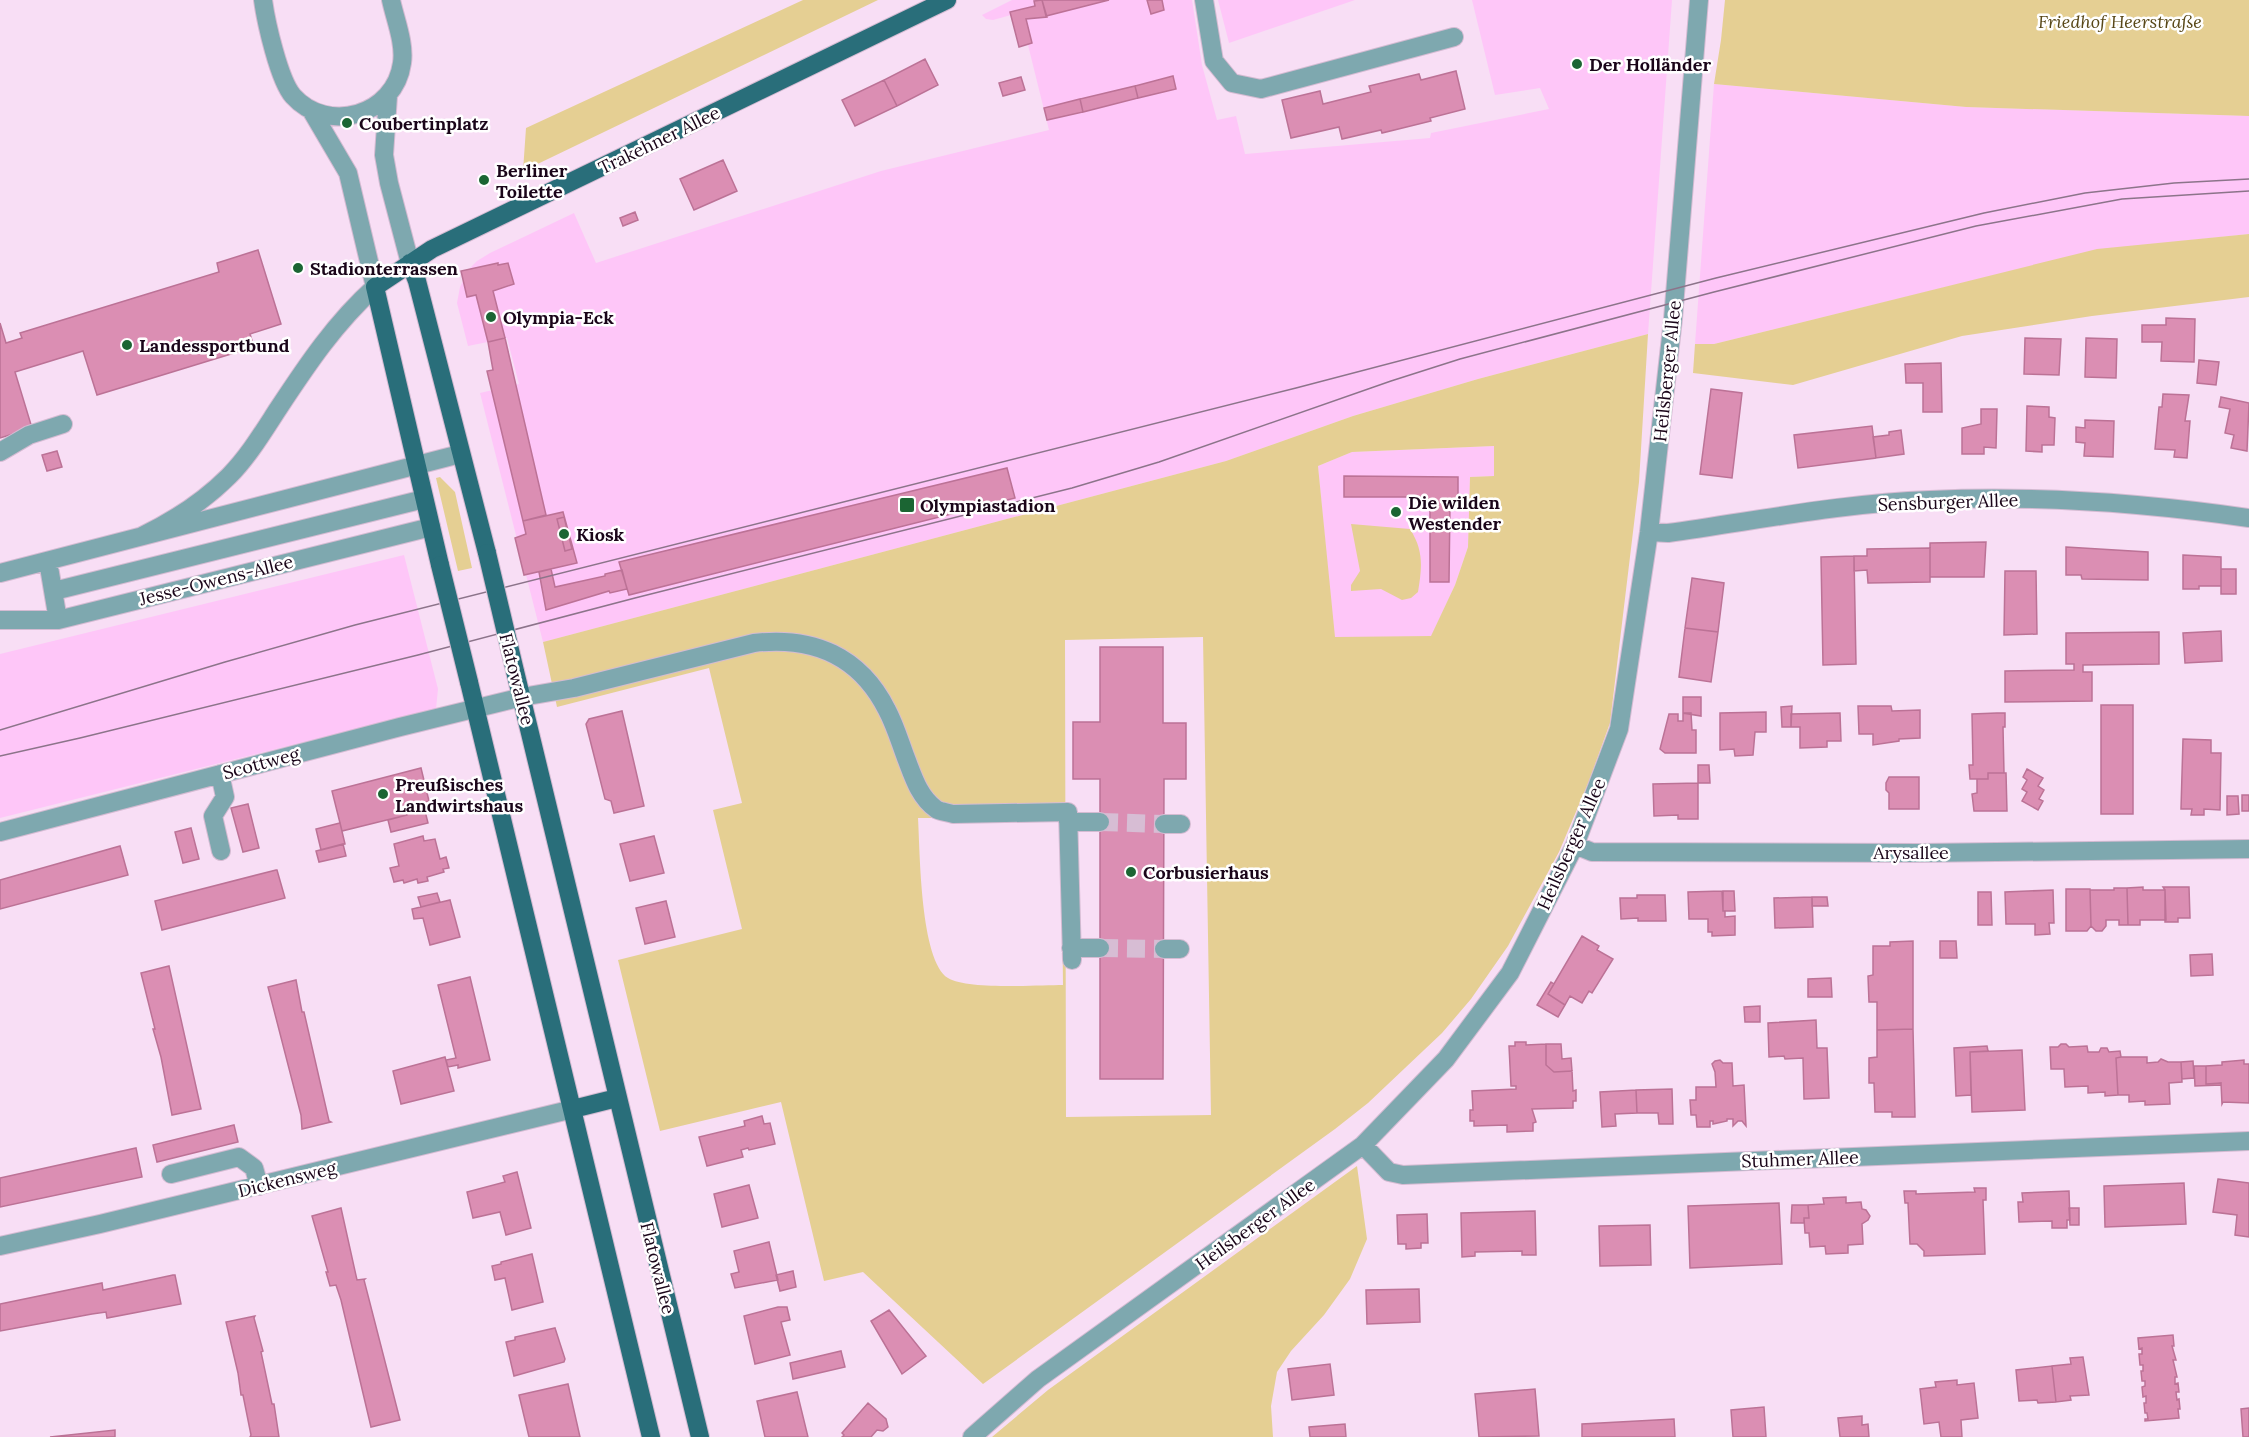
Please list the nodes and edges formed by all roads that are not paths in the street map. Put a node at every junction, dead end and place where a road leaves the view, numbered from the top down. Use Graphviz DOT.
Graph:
graph roads {
  1 [pos="263,0"];
  2 [pos="391,0"];
  3 [pos="947,0"];
  4 [pos="1204,0"];
  5 [pos="1699,0"];
  6 [pos="1454,37"];
  7 [pos="387,96"];
  8 [pos="311,110"];
  9 [pos="410,263"];
  10 [pos="375,287"];
  11 [pos="63,424"];
  12 [pos="0,452"];
  13 [pos="459,454"];
  14 [pos="417,465"];
  15 [pos="424,499"];
  16 [pos="2249,518"];
  17 [pos="431,527"];
  18 [pos="1649,532"];
  19 [pos="142,536"];
  20 [pos="48,561"];
  21 [pos="0,573"];
  22 [pos="54,591"];
  23 [pos="0,620"];
  24 [pos="57,620"];
  25 [pos="522,697"];
  26 [pos="476,708"];
  27 [pos="220,774"];
  28 [pos="1068,817"];
  29 [pos="1100,822"];
  30 [pos="0,832"];
  31 [pos="1575,844"];
  32 [pos="2249,849"];
  33 [pos="221,851"];
  34 [pos="1100,948"];
  35 [pos="617,1098"];
  36 [pos="573,1109"];
  37 [pos="2249,1140"];
  38 [pos="1363,1145"];
  39 [pos="171,1174"];
  40 [pos="259,1186"];
  41 [pos="0,1245"];
  42 [pos="651,1437"];
  43 [pos="700,1437"];
  44 [pos="972,1437"];
  1 -- 8 [label="street"];
  2 -- 7 [label="street"];
  3 -- 9 [label="main road, Trakehner Allee"];
  4 -- 6 [label="street"];
  5 -- 18 [label="street, Heilsberger Allee"];
  7 -- 8 [label="street"];
  7 -- 9 [label="street"];
  8 -- 10 [label="street"];
  9 -- 10 [label="main road, Trakehner Allee"];
  9 -- 13 [label="main road, Flatowallee"];
  10 -- 14 [label="main road"];
  10 -- 19 [label="street"];
  11 -- 12 [label="street"];
  13 -- 14 [label="street"];
  13 -- 25 [label="main road, Flatowallee, bridge"];
  14 -- 15 [label="main road"];
  14 -- 19 [label="street"];
  15 -- 17 [label="main road"];
  15 -- 22 [label="street"];
  16 -- 18 [label="street, Sensburger Allee"];
  17 -- 24 [label="street, Jesse-Owens-Allee"];
  17 -- 26 [label="main road, bridge"];
  18 -- 31 [label="street, Heilsberger Allee"];
  19 -- 20 [label="street"];
  20 -- 21 [label="street"];
  20 -- 22 [label="street"];
  22 -- 24 [label="street"];
  23 -- 24 [label="street, Jesse-Owens-Allee"];
  25 -- 26 [label="street, Scottweg"];
  25 -- 28 [label="street, Scottweg"];
  25 -- 35 [label="main road, Flatowallee"];
  26 -- 27 [label="street, Scottweg"];
  26 -- 36 [label="main road"];
  27 -- 30 [label="street, Scottweg"];
  27 -- 33 [label="street"];
  28 -- 29 [label="street, Scottweg"];
  28 -- 34 [label="street"];
  31 -- 32 [label="street, Arysallee"];
  31 -- 38 [label="street, Heilsberger Allee"];
  35 -- 36 [label="main road"];
  35 -- 43 [label="main road, Flatowallee"];
  36 -- 40 [label="street, Dickensweg"];
  36 -- 42 [label="main road"];
  37 -- 38 [label="street, Stuhmer Allee"];
  38 -- 44 [label="street, Heilsberger Allee"];
  39 -- 40 [label="street"];
  40 -- 41 [label="street, Dickensweg"];
}
